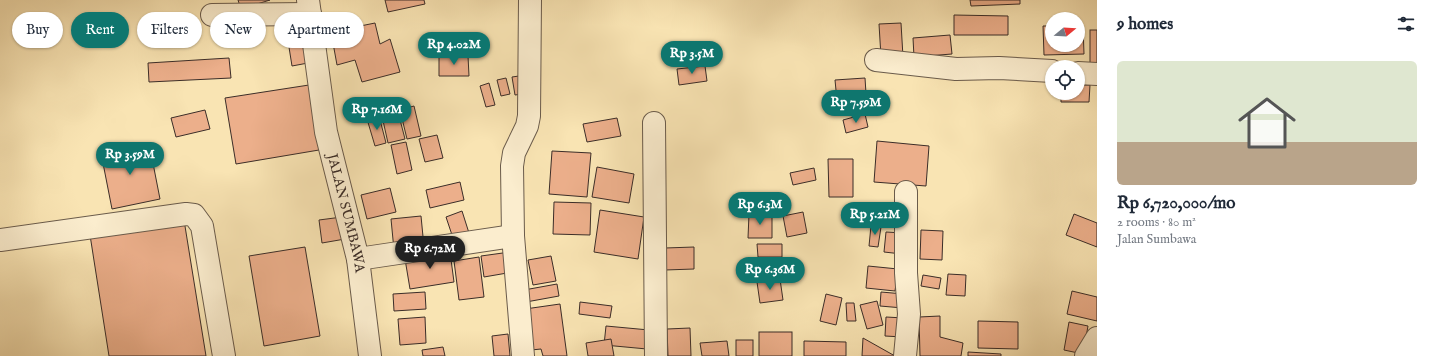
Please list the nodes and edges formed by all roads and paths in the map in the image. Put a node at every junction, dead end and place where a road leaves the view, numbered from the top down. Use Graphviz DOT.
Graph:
graph roads {
  1 [pos="530,0"];
  2 [pos="309,7"];
  3 [pos="248,12"];
  4 [pos="876,60"];
  5 [pos="1045,71"];
  6 [pos="1085,73"];
  7 [pos="1097,74"];
  8 [pos="654,123"];
  9 [pos="906,192"];
  10 [pos="513,236"];
  11 [pos="0,240"];
  12 [pos="358,259"];
  13 [pos="1097,338"];
  14 [pos="224,356"];
  15 [pos="370,356"];
  16 [pos="523,356"];
  17 [pos="656,356"];
  18 [pos="905,356"];
  19 [pos="1086,356"];
  1 -- 10 [label="street"];
  2 -- 3 [label="street"];
  2 -- 12 [label="street, JALAN SUMBAWA"];
  4 -- 5 [label="street"];
  6 -- 7 [label="street"];
  8 -- 17 [label="street"];
  9 -- 18 [label="street"];
  10 -- 12 [label="street"];
  10 -- 16 [label="street"];
  11 -- 14 [label="street"];
  12 -- 15 [label="street, JALAN SUMBAWA"];
  13 -- 19 [label="street"];
}
